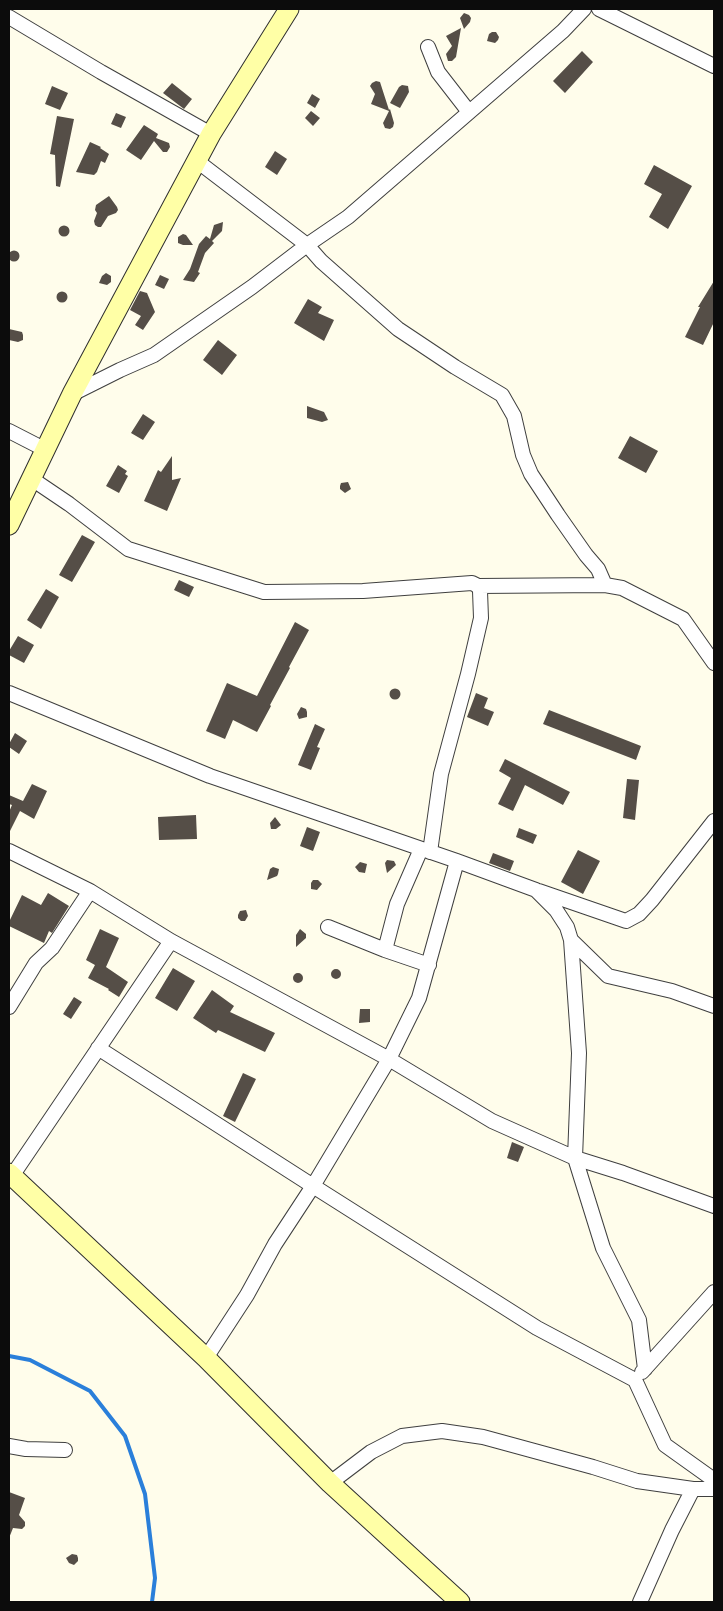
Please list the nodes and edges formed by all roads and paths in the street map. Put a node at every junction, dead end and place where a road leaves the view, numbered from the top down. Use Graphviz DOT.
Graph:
graph roads {
  1 [pos="289,9"];
  2 [pos="584,9"];
  3 [pos="599,9"];
  4 [pos="9,17"];
  5 [pos="428,47"];
  6 [pos="714,66"];
  7 [pos="469,112"];
  8 [pos="211,134"];
  9 [pos="197,160"];
  10 [pos="307,245"];
  11 [pos="72,394"];
  12 [pos="9,431"];
  13 [pos="46,450"];
  14 [pos="32,479"];
  15 [pos="9,525"];
  16 [pos="605,585"];
  17 [pos="478,586"];
  18 [pos="714,663"];
  19 [pos="9,694"];
  20 [pos="714,821"];
  21 [pos="9,851"];
  22 [pos="426,851"];
  23 [pos="458,861"];
  24 [pos="536,890"];
  25 [pos="90,891"];
  26 [pos="328,926"];
  27 [pos="171,940"];
  28 [pos="571,940"];
  29 [pos="385,950"];
  30 [pos="429,965"];
  31 [pos="714,1006"];
  32 [pos="9,1007"];
  33 [pos="98,1048"];
  34 [pos="389,1059"];
  35 [pos="575,1158"];
  36 [pos="10,1174"];
  37 [pos="313,1186"];
  38 [pos="714,1206"];
  39 [pos="714,1292"];
  40 [pos="206,1358"];
  41 [pos="645,1369"];
  42 [pos="635,1380"];
  43 [pos="9,1446"];
  44 [pos="65,1450"];
  45 [pos="714,1480"];
  46 [pos="330,1483"];
  47 [pos="693,1489"];
  48 [pos="714,1489"];
  49 [pos="460,1602"];
  50 [pos="640,1602"];
  1 -- 8 [label="main road"];
  2 -- 7 [label="street"];
  3 -- 6 [label="street"];
  4 -- 8 [label="street"];
  5 -- 7 [label="street"];
  7 -- 10 [label="street"];
  8 -- 9 [label="main road"];
  9 -- 10 [label="street"];
  9 -- 11 [label="main road"];
  10 -- 11 [label="street"];
  10 -- 16 [label="street"];
  11 -- 13 [label="main road"];
  12 -- 13 [label="street"];
  13 -- 14 [label="main road"];
  14 -- 15 [label="main road"];
  14 -- 17 [label="street"];
  16 -- 17 [label="street"];
  16 -- 18 [label="street"];
  17 -- 22 [label="street"];
  19 -- 22 [label="street"];
  20 -- 24 [label="street"];
  21 -- 25 [label="street"];
  22 -- 23 [label="street"];
  22 -- 29 [label="street"];
  23 -- 24 [label="street"];
  23 -- 30 [label="street"];
  24 -- 28 [label="street"];
  25 -- 27 [label="street"];
  25 -- 32 [label="street"];
  26 -- 29 [label="street"];
  27 -- 33 [label="street"];
  27 -- 34 [label="street"];
  28 -- 31 [label="street"];
  28 -- 35 [label="street"];
  29 -- 30 [label="street"];
  30 -- 34 [label="street"];
  33 -- 36 [label="street"];
  33 -- 37 [label="street"];
  34 -- 35 [label="street"];
  34 -- 37 [label="street"];
  35 -- 38 [label="street"];
  35 -- 41 [label="street"];
  36 -- 40 [label="main road"];
  37 -- 40 [label="street"];
  37 -- 42 [label="street"];
  39 -- 41 [label="street"];
  40 -- 46 [label="main road"];
  41 -- 42 [label="street"];
  42 -- 45 [label="street"];
  43 -- 44 [label="street"];
  46 -- 47 [label="street"];
  46 -- 49 [label="main road"];
  47 -- 48 [label="street"];
  47 -- 50 [label="street"];
}
